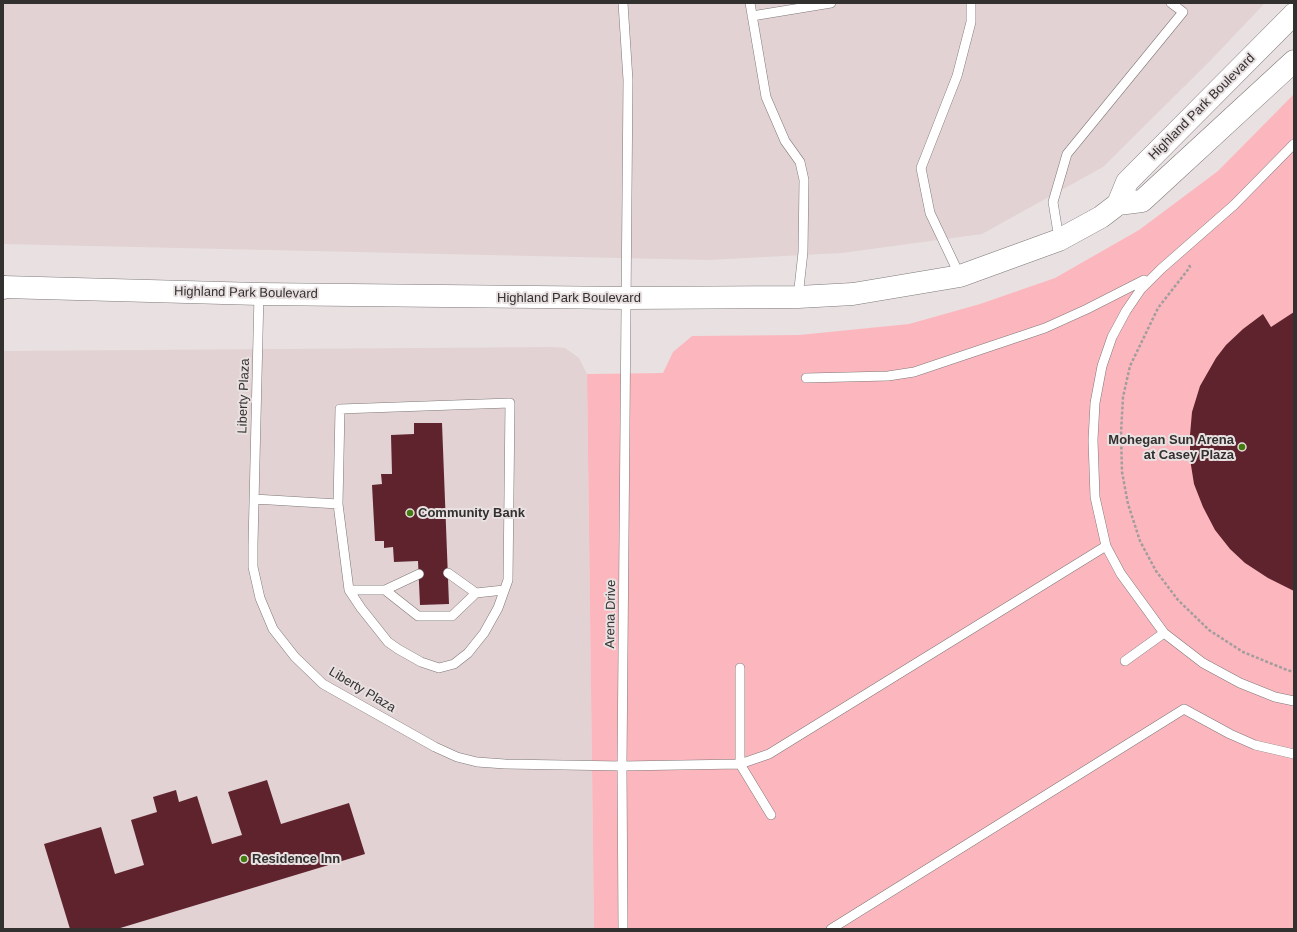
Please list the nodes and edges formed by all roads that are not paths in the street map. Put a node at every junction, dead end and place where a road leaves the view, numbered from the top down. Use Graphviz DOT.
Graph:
graph roads {
  1 [pos="623,3"];
  2 [pos="750,3"];
  3 [pos="831,3"];
  4 [pos="970,3"];
  5 [pos="1171,3"];
  6 [pos="1294,14"];
  7 [pos="752,16"];
  8 [pos="1294,61"];
  9 [pos="1294,144"];
  10 [pos="1118,204"];
  11 [pos="1059,240"];
  12 [pos="1160,268"];
  13 [pos="960,276"];
  14 [pos="3,287"];
  15 [pos="260,294"];
  16 [pos="798,297"];
  17 [pos="627,298"];
  18 [pos="806,378"];
  19 [pos="254,500"];
  20 [pos="338,504"];
  21 [pos="1106,546"];
  22 [pos="448,572"];
  23 [pos="419,574"];
  24 [pos="349,590"];
  25 [pos="385,590"];
  26 [pos="504,590"];
  27 [pos="476,593"];
  28 [pos="1164,633"];
  29 [pos="1125,661"];
  30 [pos="740,668"];
  31 [pos="1294,701"];
  32 [pos="1294,754"];
  33 [pos="740,764"];
  34 [pos="622,766"];
  35 [pos="771,815"];
  36 [pos="623,929"];
  37 [pos="831,929"];
  1 -- 17 [label="lane, Arena Drive"];
  2 -- 7 [label="lane"];
  3 -- 7 [label="lane"];
  4 -- 13 [label="lane"];
  5 -- 11 [label="lane"];
  6 -- 10 [label="main road, Highland Park Boulevard"];
  7 -- 16 [label="lane"];
  8 -- 10 [label="main road, Highland Park Boulevard"];
  9 -- 12 [label="lane"];
  10 -- 11 [label="main road, Highland Park Boulevard"];
  11 -- 13 [label="main road, Highland Park Boulevard"];
  12 -- 18 [label="lane"];
  12 -- 21 [label="lane"];
  13 -- 16 [label="main road, Highland Park Boulevard"];
  14 -- 15 [label="main road, Highland Park Boulevard"];
  15 -- 17 [label="main road, Highland Park Boulevard"];
  15 -- 19 [label="lane, Liberty Plaza"];
  16 -- 17 [label="main road, Highland Park Boulevard"];
  17 -- 34 [label="lane, Arena Drive"];
  19 -- 20 [label="lane"];
  19 -- 34 [label="lane, Liberty Plaza"];
  20 -- 24 [label="lane"];
  20 -- 26 [label="lane"];
  21 -- 28 [label="lane"];
  21 -- 33 [label="lane, Liberty Plaza"];
  22 -- 27 [label="lane"];
  23 -- 25 [label="lane"];
  24 -- 25 [label="lane"];
  24 -- 26 [label="lane"];
  25 -- 27 [label="lane"];
  26 -- 27 [label="lane"];
  28 -- 29 [label="lane"];
  28 -- 31 [label="lane"];
  30 -- 33 [label="lane"];
  32 -- 37 [label="lane"];
  33 -- 34 [label="lane, Liberty Plaza"];
  33 -- 35 [label="lane"];
  34 -- 36 [label="lane, Arena Drive"];
}
